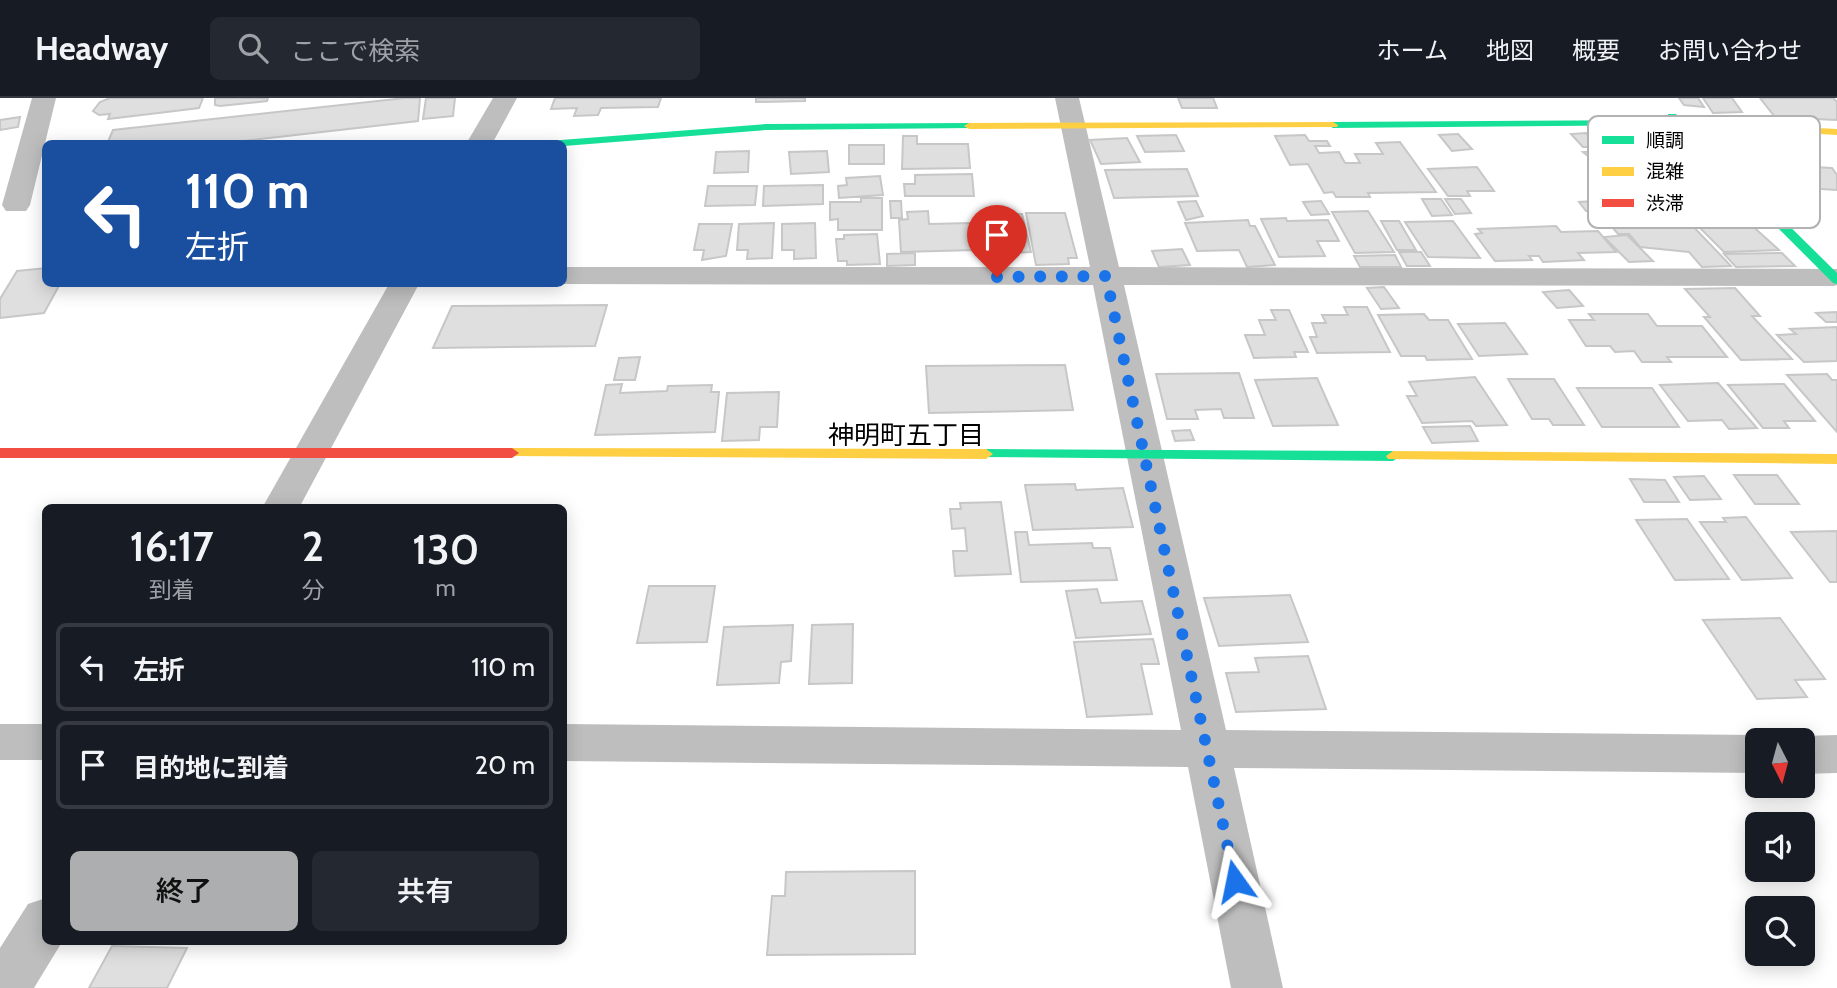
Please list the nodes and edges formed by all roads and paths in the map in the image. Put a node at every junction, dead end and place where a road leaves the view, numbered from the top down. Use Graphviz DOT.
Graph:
graph roads {
  1 [pos="44,98"];
  2 [pos="505,98"];
  3 [pos="1661,106"];
  4 [pos="1070,112"];
  5 [pos="1672,116"];
  6 [pos="1588,121"];
  7 [pos="481,140"];
  8 [pos="567,143"];
  9 [pos="42,202"];
  10 [pos="8,206"];
  11 [pos="1785,228"];
  12 [pos="567,276"];
  13 [pos="1106,276"];
  14 [pos="1835,278"];
  15 [pos="402,287"];
  16 [pos="0,453"];
  17 [pos="310,453"];
  18 [pos="1146,454"];
  19 [pos="1837,460"];
  20 [pos="282,504"];
  21 [pos="0,741"];
  22 [pos="42,741"];
  23 [pos="567,743"];
  24 [pos="1208,748"];
  25 [pos="1745,754"];
  26 [pos="1837,754"];
  27 [pos="1815,755"];
  28 [pos="42,928"];
  29 [pos="5,988"];
  30 [pos="1257,988"];
  1 -- 10 [label="street"];
  2 -- 7 [label="street"];
  3 -- 5 [label="street"];
  4 -- 6 [label="street"];
  4 -- 8 [label="street"];
  4 -- 13 [label="street"];
  9 -- 10 [label="street"];
  11 -- 14 [label="street"];
  12 -- 13 [label="street"];
  13 -- 14 [label="street"];
  13 -- 18 [label="street"];
  15 -- 17 [label="street"];
  16 -- 17 [label="street"];
  17 -- 18 [label="street"];
  17 -- 20 [label="street"];
  18 -- 19 [label="street"];
  18 -- 24 [label="street"];
  21 -- 22 [label="street"];
  23 -- 24 [label="street"];
  24 -- 25 [label="street"];
  24 -- 30 [label="street"];
  26 -- 27 [label="street"];
  28 -- 29 [label="street"];
}
